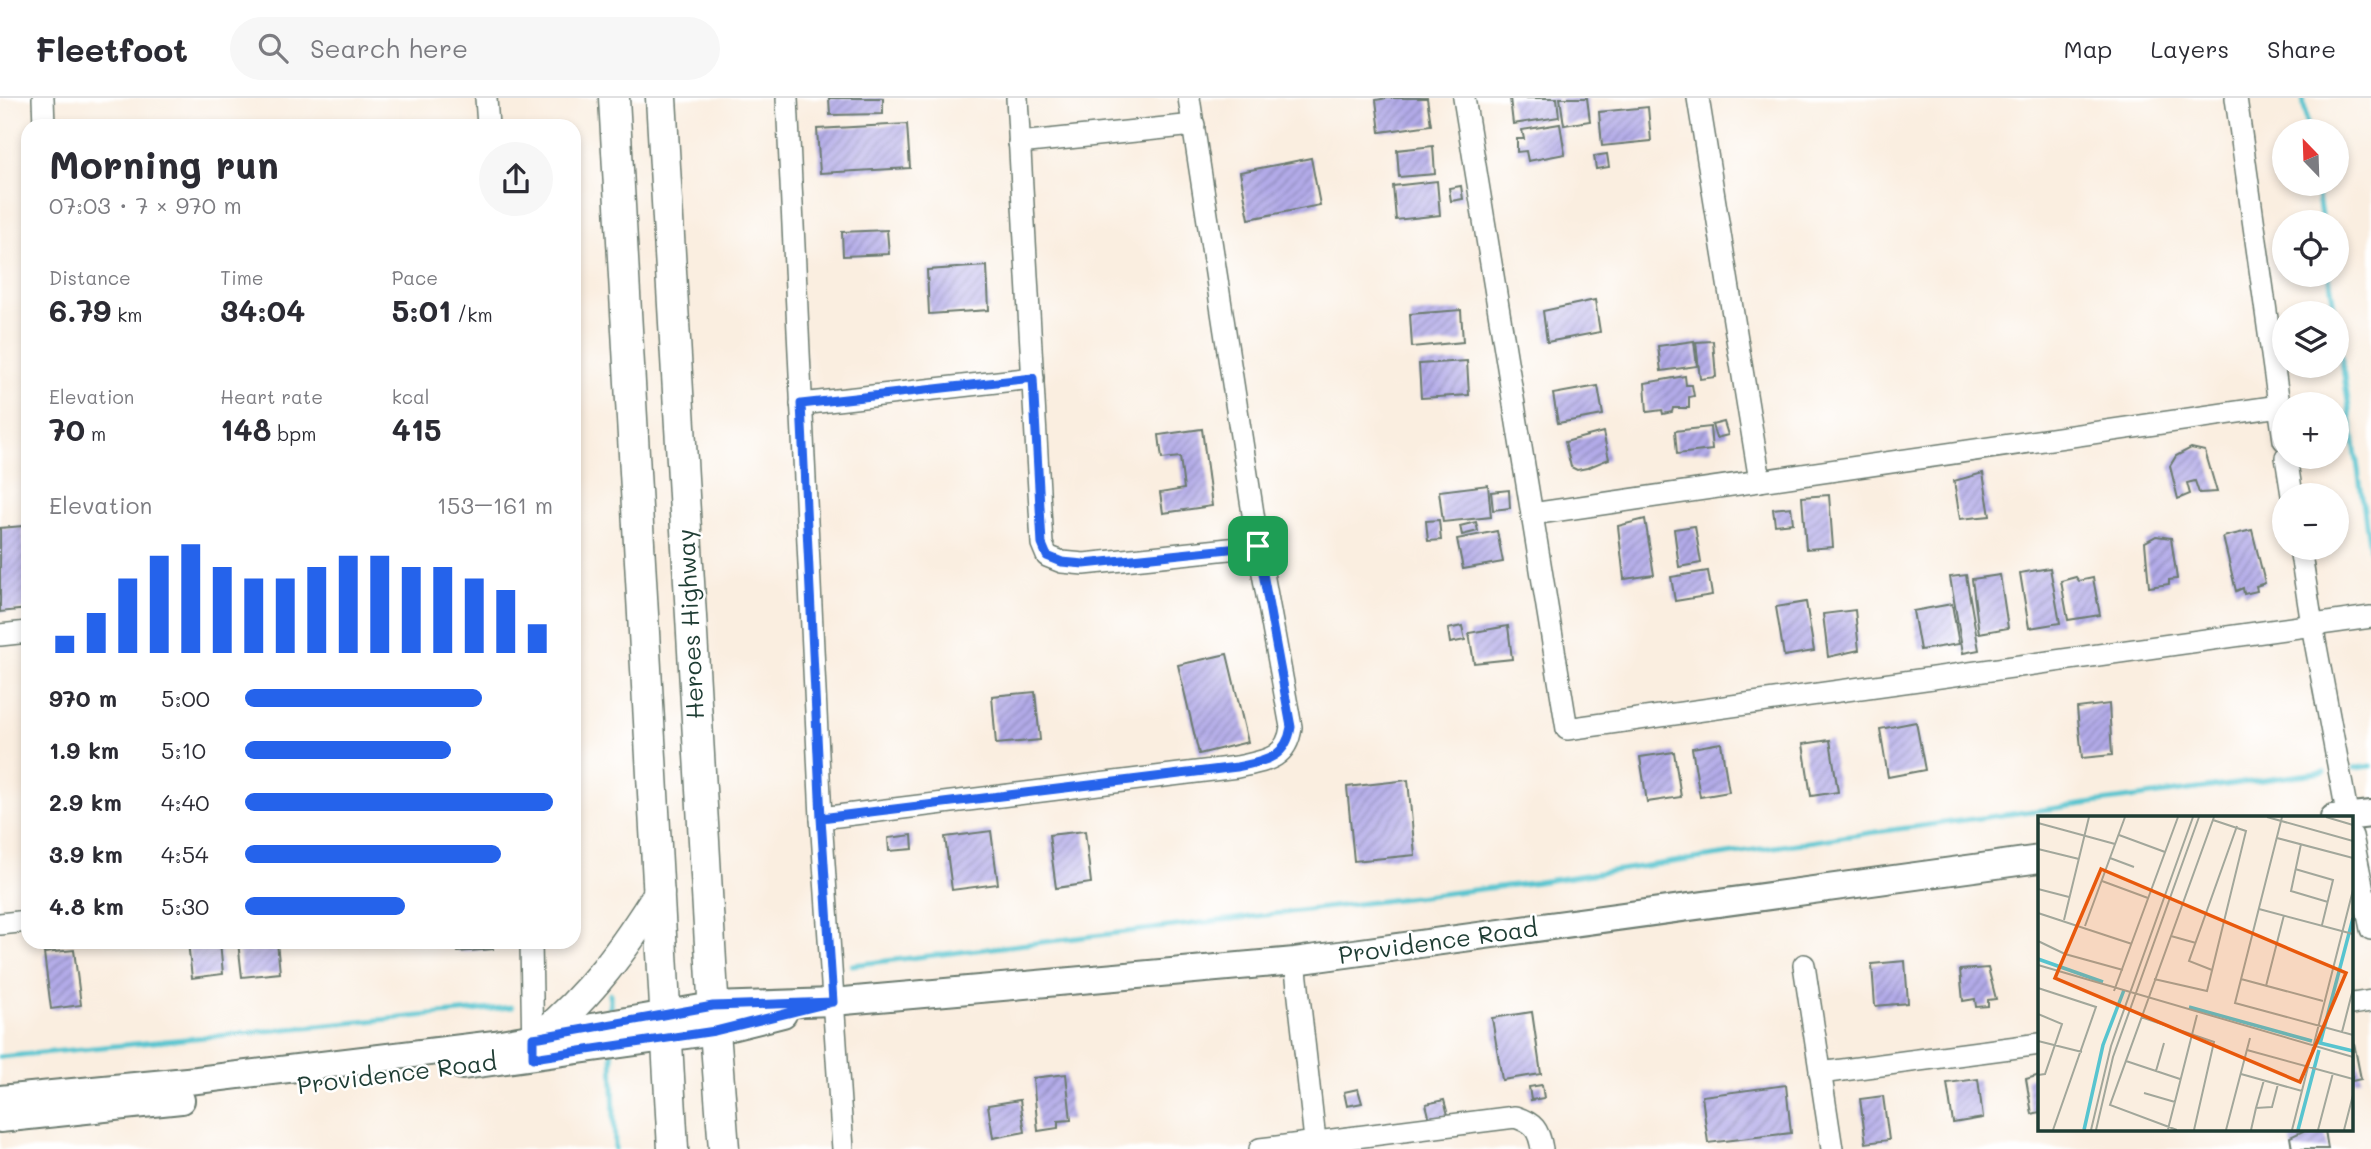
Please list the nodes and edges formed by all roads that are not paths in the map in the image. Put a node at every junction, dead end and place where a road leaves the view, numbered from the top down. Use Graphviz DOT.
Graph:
graph roads {
  1 [pos="43,98"];
  2 [pos="486,98"];
  3 [pos="614,98"];
  4 [pos="661,98"];
  5 [pos="787,98"];
  6 [pos="1017,98"];
  7 [pos="1189,98"];
  8 [pos="1464,98"];
  9 [pos="1698,98"];
  10 [pos="2236,98"];
  11 [pos="44,119"];
  12 [pos="488,119"];
  13 [pos="1194,125"];
  14 [pos="1019,143"];
  15 [pos="1033,378"];
  16 [pos="2276,392"];
  17 [pos="801,404"];
  18 [pos="2272,407"];
  19 [pos="1760,481"];
  20 [pos="1532,514"];
  21 [pos="1258,546"];
  22 [pos="2302,560"];
  23 [pos="2371,617"];
  24 [pos="2312,625"];
  25 [pos="21,633"];
  26 [pos="0,635"];
  27 [pos="2350,816"];
  28 [pos="821,818"];
  29 [pos="2354,836"];
  30 [pos="2038,859"];
  31 [pos="659,893"];
  32 [pos="21,922"];
  33 [pos="0,924"];
  34 [pos="2371,929"];
  35 [pos="531,949"];
  36 [pos="1295,961"];
  37 [pos="1804,965"];
  38 [pos="833,1002"];
  39 [pos="714,1019"];
  40 [pos="667,1039"];
  41 [pos="535,1044"];
  42 [pos="2038,1044"];
  43 [pos="1820,1073"];
  44 [pos="0,1099"];
  45 [pos="0,1119"];
  46 [pos="1316,1146"];
  47 [pos="673,1149"];
  48 [pos="724,1149"];
  49 [pos="843,1149"];
  50 [pos="1260,1149"];
  51 [pos="1542,1149"];
  52 [pos="1832,1149"];
  1 -- 11 [label="street"];
  2 -- 12 [label="street"];
  3 -- 31 [label="main road, Heroes Highway"];
  4 -- 39 [label="main road, Heroes Highway"];
  5 -- 17 [label="street"];
  6 -- 14 [label="street"];
  7 -- 13 [label="street"];
  8 -- 20 [label="street"];
  9 -- 19 [label="street"];
  10 -- 16 [label="street"];
  13 -- 14 [label="street"];
  13 -- 21 [label="street"];
  14 -- 15 [label="street"];
  15 -- 17 [label="street"];
  15 -- 21 [label="street"];
  17 -- 28 [label="street"];
  18 -- 19 [label="street"];
  19 -- 20 [label="street"];
  20 -- 24 [label="street"];
  21 -- 28 [label="street"];
  22 -- 24 [label="street"];
  23 -- 24 [label="street"];
  24 -- 27 [label="street"];
  25 -- 26 [label="street"];
  28 -- 38 [label="street"];
  29 -- 34 [label="street"];
  30 -- 36 [label="street, Providence Road"];
  31 -- 40 [label="main road, Heroes Highway"];
  31 -- 41 [label="main road"];
  32 -- 33 [label="street"];
  35 -- 41 [label="street"];
  36 -- 38 [label="street, Providence Road"];
  36 -- 46 [label="street"];
  37 -- 43 [label="street"];
  38 -- 39 [label="street, Providence Road"];
  38 -- 49 [label="street"];
  39 -- 40 [label="street, Providence Road"];
  39 -- 48 [label="main road, Heroes Highway"];
  40 -- 41 [label="street, Providence Road"];
  40 -- 47 [label="main road, Heroes Highway"];
  41 -- 44 [label="street, Providence Road"];
  41 -- 45 [label="street, Providence Road"];
  42 -- 43 [label="street"];
  43 -- 52 [label="street"];
  46 -- 50 [label="street"];
  46 -- 51 [label="street"];
}
